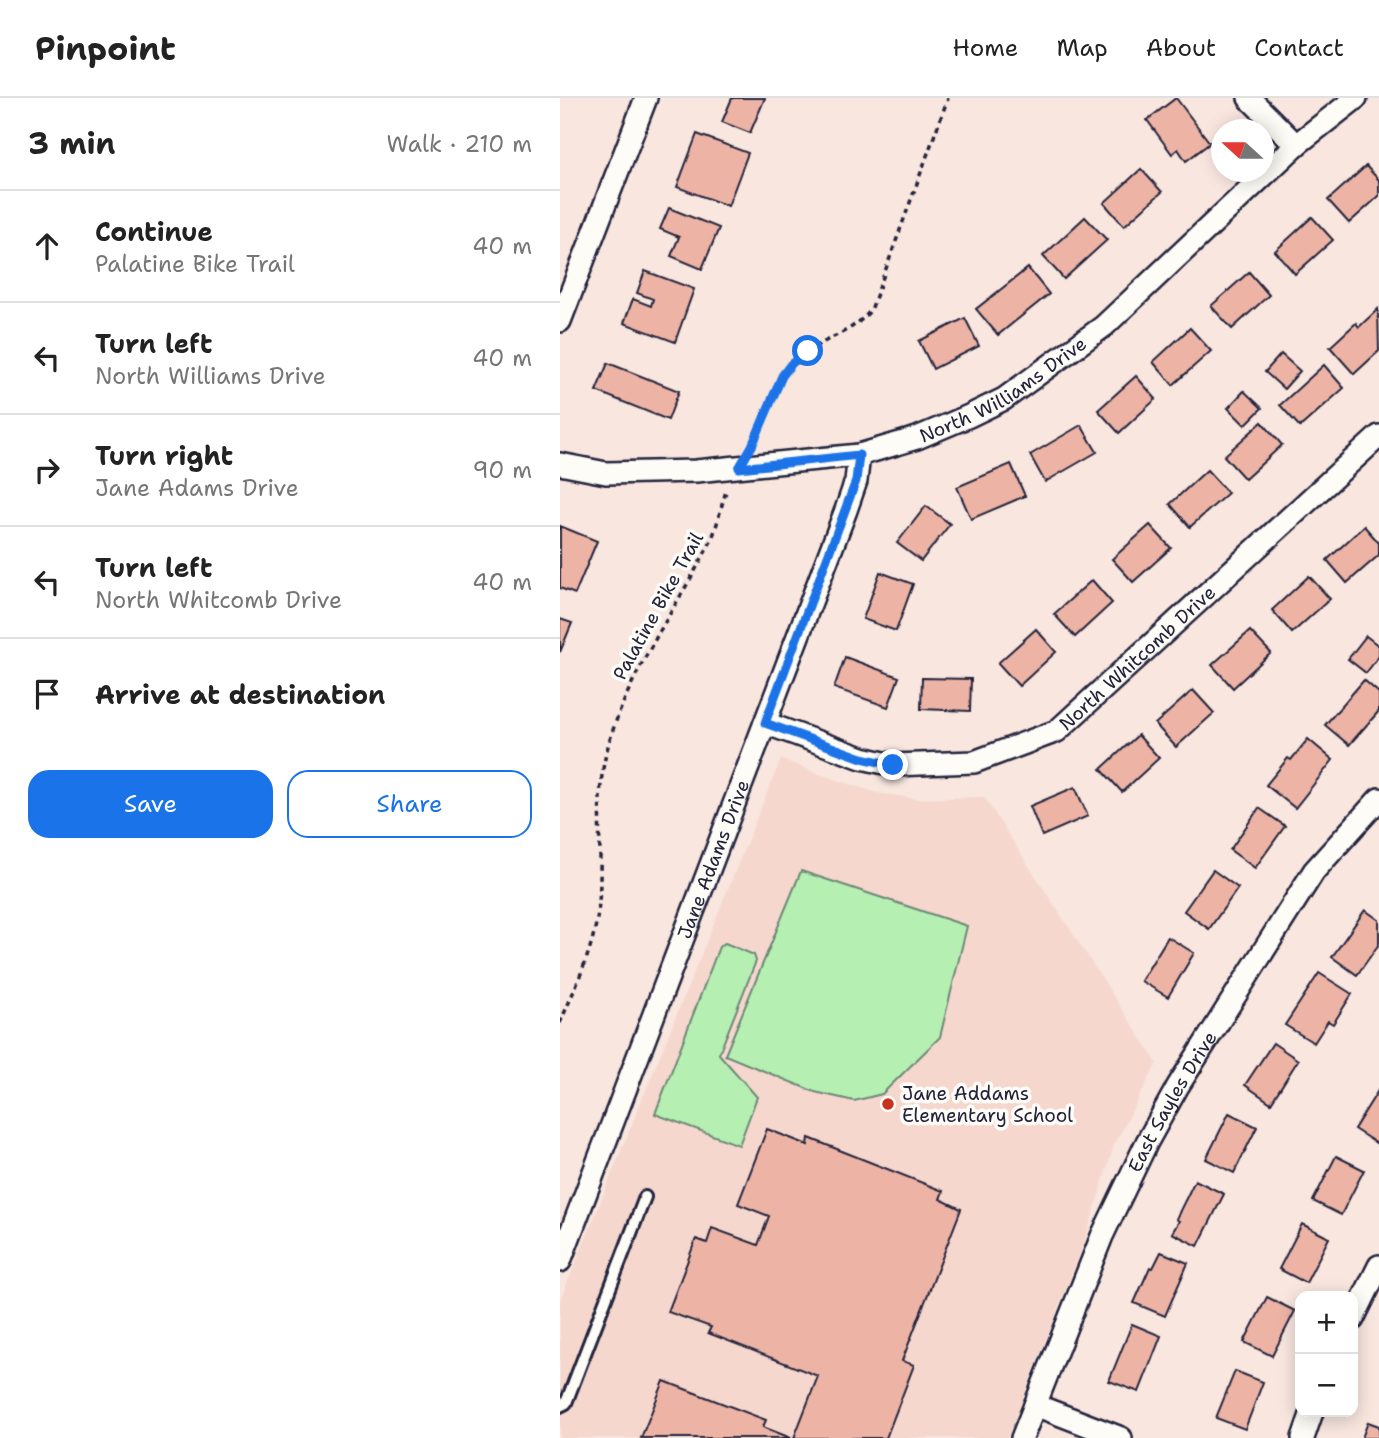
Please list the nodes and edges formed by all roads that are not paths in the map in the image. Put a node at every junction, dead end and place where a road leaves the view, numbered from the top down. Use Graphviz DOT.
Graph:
graph roads {
  1 [pos="646,98"];
  2 [pos="1249,98"];
  3 [pos="1356,98"];
  4 [pos="1296,145"];
  5 [pos="560,321"];
  6 [pos="1379,436"];
  7 [pos="859,455"];
  8 [pos="560,464"];
  9 [pos="765,723"];
  10 [pos="1379,799"];
  11 [pos="645,1197"];
  12 [pos="560,1261"];
  13 [pos="1379,1266"];
  14 [pos="1358,1309"];
  15 [pos="1035,1405"];
  16 [pos="560,1406"];
  17 [pos="1310,1417"];
  18 [pos="1022,1438"];
  19 [pos="1121,1438"];
  20 [pos="1303,1438"];
  1 -- 5 [label="street"];
  2 -- 4 [label="street"];
  3 -- 4 [label="street, North Williams Drive"];
  4 -- 7 [label="street, North Williams Drive"];
  6 -- 9 [label="street, North Whitcomb Drive"];
  7 -- 8 [label="street, North Williams Drive"];
  7 -- 9 [label="street, Jane Adams Drive"];
  9 -- 12 [label="street, Jane Adams Drive"];
  10 -- 15 [label="street, East Sayles Drive"];
  11 -- 16 [label="lane"];
  13 -- 14 [label="street"];
  15 -- 18 [label="street, East Sayles Drive"];
  15 -- 19 [label="street"];
  17 -- 20 [label="street"];
}
